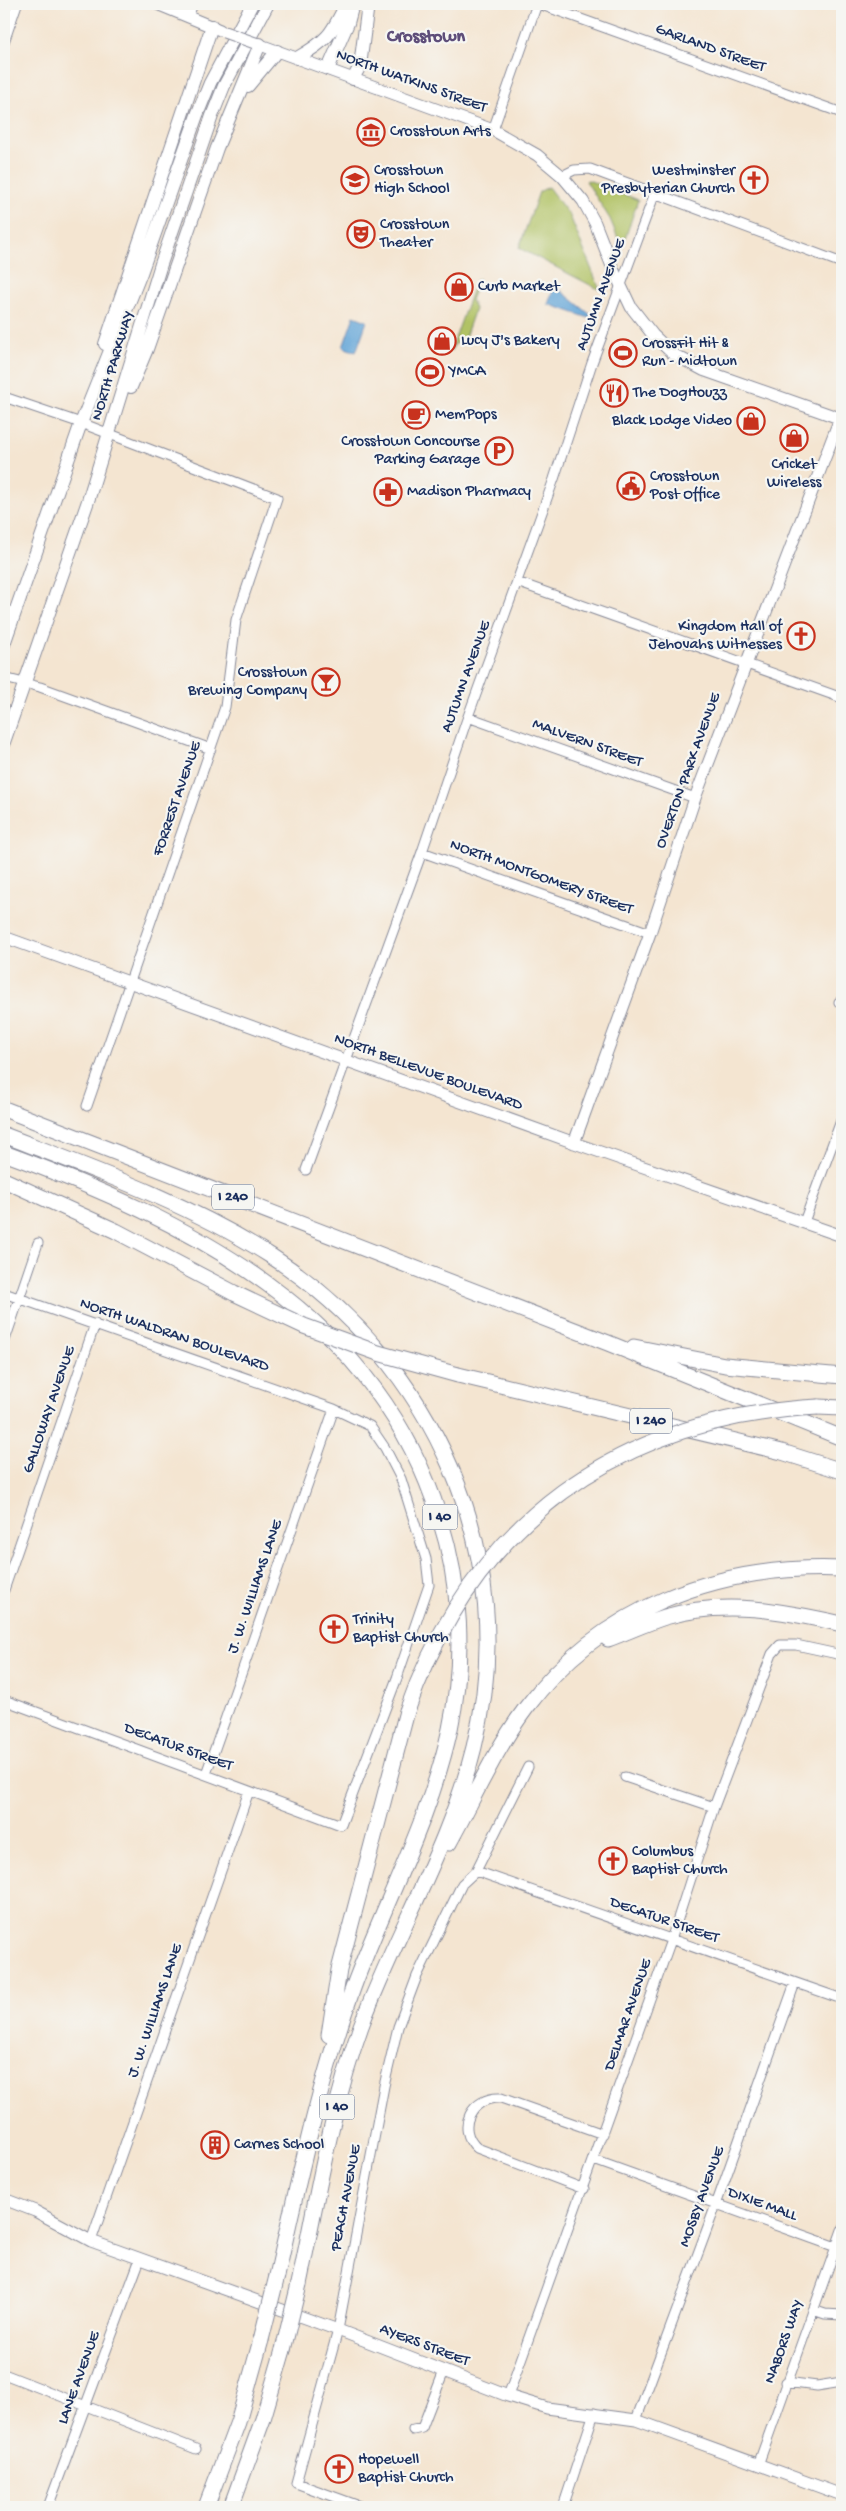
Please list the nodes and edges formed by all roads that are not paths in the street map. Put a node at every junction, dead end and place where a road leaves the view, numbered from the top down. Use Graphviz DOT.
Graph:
graph roads {
  1 [pos="17,4"];
  2 [pos="157,4"];
  3 [pos="193,4"];
  4 [pos="252,4"];
  5 [pos="268,4"];
  6 [pos="346,4"];
  7 [pos="353,4"];
  8 [pos="368,4"];
  9 [pos="538,4"];
  10 [pos="188,17"];
  11 [pos="212,26"];
  12 [pos="4,42"];
  13 [pos="258,44"];
  14 [pos="277,51"];
  15 [pos="297,58"];
  16 [pos="328,69"];
  17 [pos="353,79"];
  18 [pos="240,96"];
  19 [pos="842,113"];
  20 [pos="493,130"];
  21 [pos="562,176"];
  22 [pos="655,193"];
  23 [pos="842,263"];
  24 [pos="621,287"];
  25 [pos="4,397"];
  26 [pos="842,417"];
  27 [pos="81,423"];
  28 [pos="110,435"];
  29 [pos="518,582"];
  30 [pos="4,644"];
  31 [pos="745,662"];
  32 [pos="4,678"];
  33 [pos="24,683"];
  34 [pos="842,698"];
  35 [pos="468,717"];
  36 [pos="4,742"];
  37 [pos="211,749"];
  38 [pos="695,798"];
  39 [pos="422,852"];
  40 [pos="650,933"];
  41 [pos="4,937"];
  42 [pos="130,983"];
  43 [pos="346,1061"];
  44 [pos="87,1106"];
  45 [pos="4,1109"];
  46 [pos="842,1118"];
  47 [pos="4,1135"];
  48 [pos="574,1143"];
  49 [pos="4,1153"];
  50 [pos="306,1170"];
  51 [pos="4,1180"];
  52 [pos="804,1222"];
  53 [pos="842,1236"];
  54 [pos="38,1243"];
  55 [pos="4,1293"];
  56 [pos="19,1298"];
  57 [pos="95,1324"];
  58 [pos="4,1343"];
  59 [pos="608,1343"];
  60 [pos="842,1376"];
  61 [pos="842,1407"];
  62 [pos="334,1409"];
  63 [pos="842,1438"];
  64 [pos="842,1471"];
  65 [pos="842,1569"];
  66 [pos="4,1590"];
  67 [pos="842,1624"];
  68 [pos="582,1650"];
  69 [pos="842,1655"];
  70 [pos="4,1700"];
  71 [pos="528,1767"];
  72 [pos="206,1774"];
  73 [pos="625,1777"];
  74 [pos="249,1791"];
  75 [pos="714,1807"];
  76 [pos="476,1870"];
  77 [pos="398,1935"];
  78 [pos="672,1940"];
  79 [pos="795,1983"];
  80 [pos="842,1999"];
  81 [pos="322,2082"];
  82 [pos="603,2134"];
  83 [pos="594,2160"];
  84 [pos="584,2188"];
  85 [pos="4,2199"];
  86 [pos="716,2205"];
  87 [pos="842,2230"];
  88 [pos="91,2241"];
  89 [pos="836,2247"];
  90 [pos="140,2259"];
  91 [pos="813,2310"];
  92 [pos="842,2315"];
  93 [pos="338,2330"];
  94 [pos="444,2371"];
  95 [pos="4,2374"];
  96 [pos="786,2382"];
  97 [pos="842,2382"];
  98 [pos="508,2396"];
  99 [pos="86,2406"];
  100 [pos="594,2413"];
  101 [pos="636,2420"];
  102 [pos="413,2430"];
  103 [pos="196,2448"];
  104 [pos="758,2465"];
  105 [pos="842,2495"];
  106 [pos="48,2507"];
  107 [pos="206,2507"];
  108 [pos="231,2507"];
  109 [pos="362,2507"];
  110 [pos="563,2507"];
  1 -- 12 [label="street"];
  2 -- 10 [label="street, NORTH WATKINS STREET"];
  3 -- 10 [label="street"];
  4 -- 27 [label="main road, NORTH PARKWAY"];
  5 -- 28 [label="main road, NORTH PARKWAY"];
  6 -- 15 [label="main road"];
  7 -- 16 [label="main road"];
  8 -- 17 [label="main road"];
  9 -- 19 [label="street, GARLAND STREET"];
  9 -- 20 [label="street"];
  10 -- 11 [label="street, NORTH WATKINS STREET"];
  11 -- 13 [label="street, NORTH WATKINS STREET, bridge"];
  11 -- 27 [label="main road"];
  13 -- 14 [label="street, NORTH WATKINS STREET"];
  13 -- 18 [label="main road"];
  14 -- 15 [label="street, NORTH WATKINS STREET"];
  14 -- 18 [label="main road"];
  15 -- 16 [label="street, NORTH WATKINS STREET"];
  16 -- 17 [label="street, NORTH WATKINS STREET"];
  17 -- 20 [label="street, NORTH WATKINS STREET"];
  18 -- 28 [label="main road"];
  20 -- 21 [label="street, NORTH WATKINS STREET"];
  21 -- 22 [label="street"];
  21 -- 24 [label="street, NORTH WATKINS STREET"];
  22 -- 23 [label="street"];
  22 -- 24 [label="street, AUTUMN AVENUE"];
  24 -- 26 [label="street, NORTH WATKINS STREET"];
  24 -- 29 [label="street, AUTUMN AVENUE"];
  25 -- 27 [label="street"];
  26 -- 31 [label="street, OVERTON PARK AVENUE"];
  27 -- 28 [label="street"];
  27 -- 30 [label="main road, NORTH PARKWAY"];
  28 -- 33 [label="main road, NORTH PARKWAY"];
  28 -- 37 [label="street, FORREST AVENUE"];
  29 -- 31 [label="street"];
  29 -- 35 [label="street, AUTUMN AVENUE"];
  31 -- 34 [label="street"];
  31 -- 38 [label="street, OVERTON PARK AVENUE"];
  32 -- 33 [label="street"];
  33 -- 36 [label="main road, NORTH PARKWAY"];
  33 -- 37 [label="street"];
  35 -- 38 [label="street, MALVERN STREET"];
  35 -- 39 [label="street, AUTUMN AVENUE"];
  37 -- 42 [label="street, FORREST AVENUE"];
  38 -- 40 [label="street, OVERTON PARK AVENUE"];
  39 -- 40 [label="street, NORTH MONTGOMERY STREET"];
  39 -- 43 [label="street, AUTUMN AVENUE"];
  40 -- 48 [label="street, OVERTON PARK AVENUE"];
  41 -- 42 [label="street, NORTH BELLEVUE BOULEVARD"];
  42 -- 43 [label="street, NORTH BELLEVUE BOULEVARD"];
  42 -- 44 [label="street, FORREST AVENUE"];
  43 -- 48 [label="street, NORTH BELLEVUE BOULEVARD"];
  43 -- 50 [label="street, AUTUMN AVENUE"];
  45 -- 59 [label="highway, I 240"];
  46 -- 52 [label="street"];
  47 -- 77 [label="highway, I 40"];
  48 -- 52 [label="street, NORTH BELLEVUE BOULEVARD"];
  49 -- 81 [label="highway, I 40"];
  51 -- 64 [label="highway, I 240, bridge"];
  52 -- 53 [label="street, NORTH BELLEVUE BOULEVARD"];
  54 -- 56 [label="street"];
  55 -- 56 [label="street, NORTH WALDRAN BOULEVARD"];
  56 -- 57 [label="street, NORTH WALDRAN BOULEVARD"];
  56 -- 58 [label="street"];
  57 -- 62 [label="street, NORTH WALDRAN BOULEVARD"];
  57 -- 66 [label="street, GALLOWAY AVENUE"];
  59 -- 60 [label="highway"];
  59 -- 63 [label="highway, I 240"];
  61 -- 81 [label="highway, bridge"];
  62 -- 72 [label="street, J. W. WILLIAMS LANE"];
  62 -- 74 [label="street, DECATUR STREET"];
  65 -- 68 [label="highway"];
  67 -- 68 [label="highway"];
  68 -- 77 [label="highway"];
  69 -- 75 [label="street, DELMAR AVENUE"];
  70 -- 72 [label="street, DECATUR STREET"];
  71 -- 76 [label="street, PEACH AVENUE"];
  72 -- 74 [label="street, DECATUR STREET"];
  73 -- 75 [label="street"];
  74 -- 88 [label="street, J. W. WILLIAMS LANE"];
  75 -- 78 [label="street, DELMAR AVENUE"];
  76 -- 78 [label="street, DECATUR STREET"];
  76 -- 93 [label="street, PEACH AVENUE"];
  77 -- 108 [label="highway, I 40, bridge"];
  78 -- 79 [label="street, DECATUR STREET"];
  78 -- 82 [label="street, DELMAR AVENUE"];
  79 -- 80 [label="street, DECATUR STREET"];
  79 -- 86 [label="street, MOSBY AVENUE"];
  81 -- 107 [label="highway, I 40, bridge"];
  82 -- 83 [label="street, DELMAR AVENUE"];
  82 -- 84 [label="street"];
  83 -- 84 [label="street, DELMAR AVENUE"];
  83 -- 86 [label="street, DIXIE MALL"];
  84 -- 98 [label="street, DELMAR AVENUE"];
  85 -- 88 [label="street, AYERS STREET"];
  86 -- 89 [label="street, DIXIE MALL"];
  86 -- 101 [label="street, MOSBY AVENUE"];
  87 -- 89 [label="street, NABORS WAY"];
  88 -- 90 [label="street, AYERS STREET"];
  89 -- 91 [label="street, NABORS WAY"];
  90 -- 93 [label="street, AYERS STREET"];
  90 -- 99 [label="street, LANE AVENUE"];
  91 -- 92 [label="street"];
  91 -- 96 [label="street, NABORS WAY"];
  93 -- 94 [label="street, AYERS STREET"];
  93 -- 109 [label="street, PEACH AVENUE"];
  94 -- 98 [label="street, AYERS STREET"];
  94 -- 102 [label="street"];
  95 -- 99 [label="street"];
  96 -- 97 [label="street"];
  96 -- 104 [label="street, NABORS WAY"];
  98 -- 100 [label="street, AYERS STREET"];
  99 -- 103 [label="street"];
  99 -- 106 [label="street, LANE AVENUE"];
  100 -- 101 [label="street, AYERS STREET"];
  100 -- 110 [label="street"];
  101 -- 104 [label="street, AYERS STREET"];
  104 -- 105 [label="street, AYERS STREET"];
}
